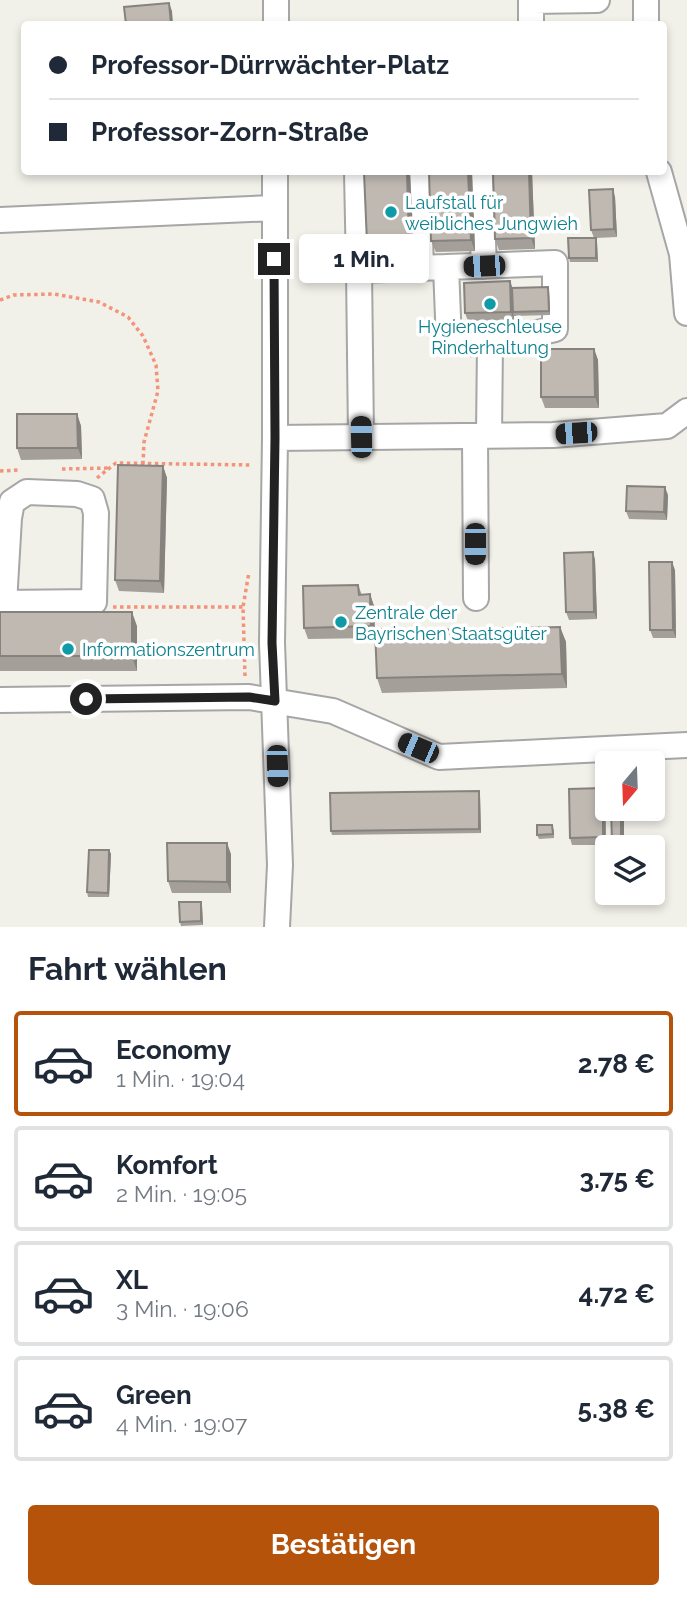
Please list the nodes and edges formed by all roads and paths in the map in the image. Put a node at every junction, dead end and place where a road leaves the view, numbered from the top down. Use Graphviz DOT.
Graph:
graph roads {
  1 [pos="276,0"];
  2 [pos="597,0"];
  3 [pos="646,0"];
  4 [pos="531,8"];
  5 [pos="276,21"];
  6 [pos="646,21"];
  7 [pos="275,175"];
  8 [pos="357,175"];
  9 [pos="418,175"];
  10 [pos="480,175"];
  11 [pos="660,175"];
  12 [pos="274,208"];
  13 [pos="0,220"];
  14 [pos="484,266"];
  15 [pos="446,267"];
  16 [pos="421,268"];
  17 [pos="359,270"];
  18 [pos="0,300"];
  19 [pos="687,313"];
  20 [pos="490,344"];
  21 [pos="687,411"];
  22 [pos="482,436"];
  23 [pos="361,437"];
  24 [pos="275,438"];
  25 [pos="143,464"];
  26 [pos="275,466"];
  27 [pos="77,494"];
  28 [pos="476,598"];
  29 [pos="94,602"];
  30 [pos="2,603"];
  31 [pos="243,607"];
  32 [pos="0,701"];
  33 [pos="275,701"];
  34 [pos="687,745"];
  35 [pos="277,927"];
  1 -- 5 [label="street"];
  2 -- 4 [label="street"];
  3 -- 6 [label="street"];
  7 -- 12 [label="street"];
  8 -- 17 [label="street"];
  9 -- 16 [label="street"];
  10 -- 14 [label="street"];
  11 -- 19 [label="street"];
  12 -- 13 [label="street"];
  12 -- 24 [label="street"];
  14 -- 15 [label="street"];
  14 -- 20 [label="street"];
  15 -- 16 [label="street"];
  15 -- 20 [label="street"];
  16 -- 17 [label="street"];
  17 -- 23 [label="street"];
  18 -- 25 [label="path"];
  20 -- 22 [label="street"];
  21 -- 22 [label="street"];
  22 -- 23 [label="street"];
  22 -- 28 [label="street"];
  23 -- 24 [label="street"];
  24 -- 26 [label="street"];
  25 -- 26 [label="path"];
  25 -- 27 [label="path"];
  26 -- 33 [label="street"];
  27 -- 29 [label="street"];
  27 -- 30 [label="street"];
  29 -- 30 [label="street"];
  29 -- 31 [label="path"];
  32 -- 33 [label="street"];
  33 -- 34 [label="street"];
  33 -- 35 [label="street"];
}
